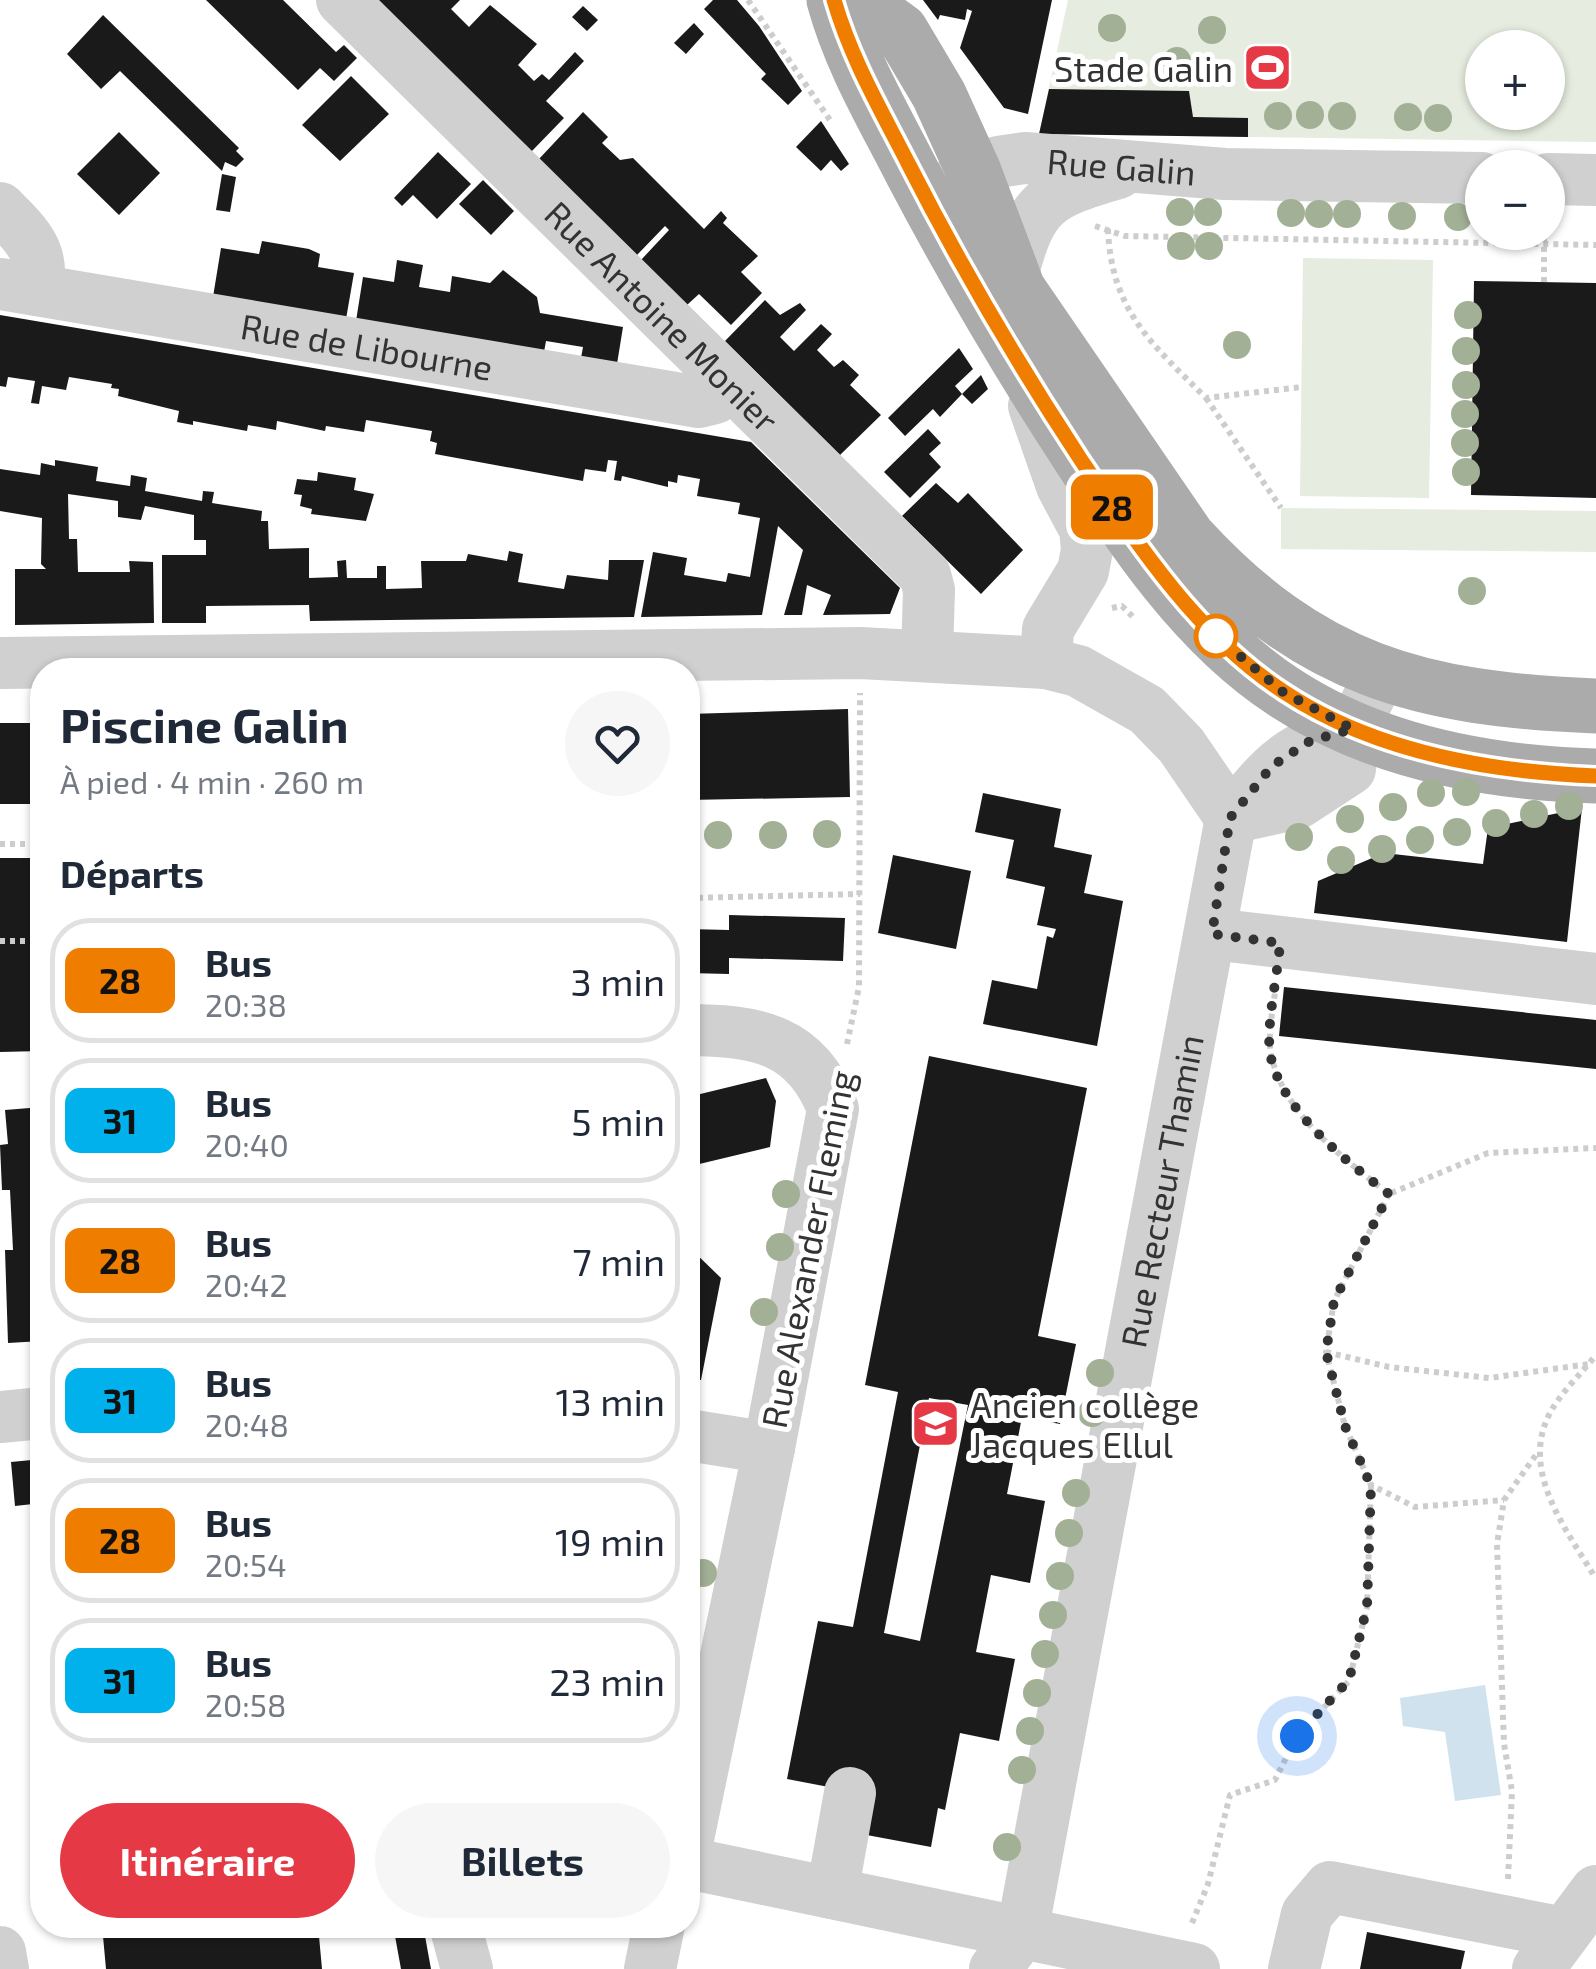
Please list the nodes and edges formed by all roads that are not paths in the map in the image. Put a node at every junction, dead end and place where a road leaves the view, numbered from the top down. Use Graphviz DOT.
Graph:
graph roads {
  1 [pos="342,0"];
  2 [pos="834,0"];
  3 [pos="860,0"];
  4 [pos="1139,166"];
  5 [pos="974,172"];
  6 [pos="1465,178"];
  7 [pos="1565,179"];
  8 [pos="1596,180"];
  9 [pos="926,198"];
  10 [pos="0,208"];
  11 [pos="1012,276"];
  12 [pos="18,287"];
  13 [pos="1021,367"];
  14 [pos="729,386"];
  15 [pos="927,655"];
  16 [pos="382,658"];
  17 [pos="0,662"];
  18 [pos="30,662"];
  19 [pos="1046,663"];
  20 [pos="1380,675"];
  21 [pos="1596,706"];
  22 [pos="1353,729"];
  23 [pos="1596,776"];
  24 [pos="1230,818"];
  25 [pos="1212,934"];
  26 [pos="1596,980"];
  27 [pos="700,1030"];
  28 [pos="30,1414"];
  29 [pos="0,1416"];
  30 [pos="700,1437"];
  31 [pos="769,1448"];
  32 [pos="700,1781"];
  33 [pos="850,1793"];
  34 [pos="700,1866"];
  35 [pos="1596,1891"];
  36 [pos="832,1893"];
  37 [pos="459,1938"];
  38 [pos="657,1938"];
  39 [pos="1008,1951"];
  40 [pos="1551,1951"];
  41 [pos="0,1952"];
  42 [pos="1184,1967"];
  43 [pos="3,1969"];
  44 [pos="467,1969"];
  45 [pos="650,1969"];
  46 [pos="1294,1969"];
  1 -- 14 [label="street, Rue Antoine Monier"];
  2 -- 9 [label="main road"];
  3 -- 5 [label="main road"];
  4 -- 5 [label="street, Rue Galin"];
  4 -- 6 [label="street, Rue Galin"];
  4 -- 11 [label="street"];
  5 -- 9 [label="street, Rue Galin"];
  5 -- 11 [label="main road"];
  7 -- 8 [label="street"];
  9 -- 13 [label="main road"];
  10 -- 12 [label="street"];
  11 -- 20 [label="main road"];
  12 -- 14 [label="street, Rue de Libourne"];
  13 -- 19 [label="street"];
  13 -- 22 [label="main road"];
  14 -- 15 [label="street, Rue Antoine Monier"];
  15 -- 16 [label="street"];
  15 -- 19 [label="street"];
  17 -- 18 [label="street"];
  19 -- 24 [label="street"];
  20 -- 21 [label="main road"];
  20 -- 22 [label="street"];
  22 -- 23 [label="main road"];
  22 -- 24 [label="street"];
  24 -- 25 [label="street, Rue Recteur Thamin"];
  25 -- 26 [label="street"];
  25 -- 39 [label="street, Rue Recteur Thamin"];
  27 -- 31 [label="street, Rue Alexander Fleming"];
  28 -- 29 [label="street"];
  30 -- 31 [label="street"];
  31 -- 32 [label="street, Rue Alexander Fleming"];
  33 -- 36 [label="street"];
  34 -- 36 [label="street"];
  35 -- 40 [label="street"];
  36 -- 39 [label="street"];
  37 -- 44 [label="street"];
  38 -- 45 [label="street"];
  39 -- 42 [label="street"];
  40 -- 46 [label="street"];
  41 -- 43 [label="street"];
}
